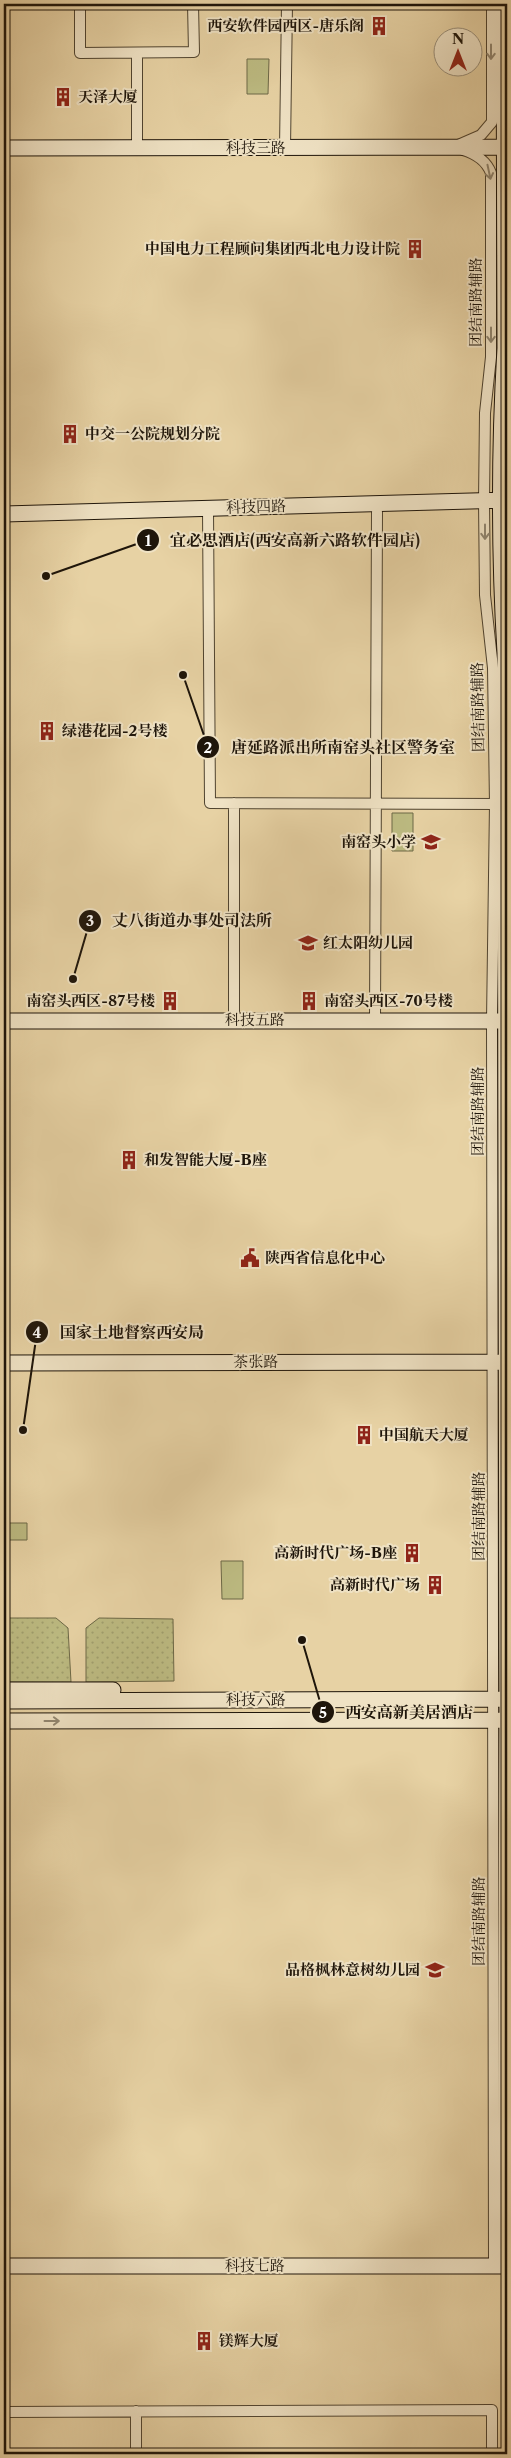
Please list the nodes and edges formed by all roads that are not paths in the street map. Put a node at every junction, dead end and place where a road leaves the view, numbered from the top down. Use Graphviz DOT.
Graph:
graph roads {
  1 [pos="80,4"];
  2 [pos="194,4"];
  3 [pos="287,4"];
  4 [pos="492,4"];
  5 [pos="504,4"];
  6 [pos="137,53"];
  7 [pos="452,147"];
  8 [pos="506,147"];
  9 [pos="4,148"];
  10 [pos="137,148"];
  11 [pos="284,148"];
  12 [pos="504,505"];
  13 [pos="484,506"];
  14 [pos="377,512"];
  15 [pos="208,513"];
  16 [pos="4,514"];
  17 [pos="4,523"];
  18 [pos="234,803"];
  19 [pos="376,803"];
  20 [pos="500,804"];
  21 [pos="234,1020"];
  22 [pos="375,1020"];
  23 [pos="4,1021"];
  24 [pos="501,1021"];
  25 [pos="502,1362"];
  26 [pos="4,1363"];
  27 [pos="4,1690"];
  28 [pos="4,1701"];
  29 [pos="503,1705"];
  30 [pos="4,1709"];
  31 [pos="4,1721"];
  32 [pos="507,1989"];
  33 [pos="4,2266"];
  34 [pos="502,2266"];
  35 [pos="136,2411"];
  36 [pos="4,2412"];
  37 [pos="136,2454"];
  38 [pos="492,2454"];
  1 -- 6 [label="street"];
  2 -- 6 [label="street"];
  3 -- 11 [label="street"];
  4 -- 7 [label="street, one-way"];
  5 -- 8 [label="main road"];
  6 -- 10 [label="street"];
  7 -- 8 [label="main road, 科技三路"];
  7 -- 11 [label="main road, 科技三路"];
  7 -- 13 [label="street, 团结南路辅路, one-way"];
  8 -- 12 [label="main road"];
  9 -- 10 [label="main road, 科技三路"];
  10 -- 11 [label="main road, 科技三路"];
  12 -- 13 [label="main road, 科技四路"];
  12 -- 20 [label="main road"];
  13 -- 14 [label="main road, 科技四路"];
  13 -- 15 [label="main road, 科技四路"];
  13 -- 20 [label="street, 团结南路辅路, one-way"];
  14 -- 15 [label="main road, 科技四路"];
  14 -- 19 [label="street"];
  15 -- 16 [label="main road, 科技四路"];
  15 -- 17 [label="main road, 科技四路"];
  15 -- 18 [label="street"];
  18 -- 19 [label="street"];
  18 -- 21 [label="street"];
  19 -- 20 [label="street"];
  19 -- 22 [label="street"];
  20 -- 24 [label="main road"];
  21 -- 22 [label="main road, 科技五路"];
  21 -- 23 [label="main road, 科技五路"];
  22 -- 24 [label="main road, 科技五路"];
  24 -- 25 [label="main road"];
  25 -- 26 [label="main road, 茶张路"];
  25 -- 29 [label="main road"];
  27 -- 29 [label="main road"];
  28 -- 29 [label="main road, 科技六路"];
  29 -- 30 [label="main road, 科技六路"];
  31 -- 29 [label="main road, one-way"];
  29 -- 32 [label="main road"];
  29 -- 34 [label="street, 团结南路辅路"];
  32 -- 34 [label="main road"];
  33 -- 34 [label="main road, 科技七路"];
  35 -- 36 [label="street"];
  35 -- 37 [label="street"];
  35 -- 38 [label="street"];
}
